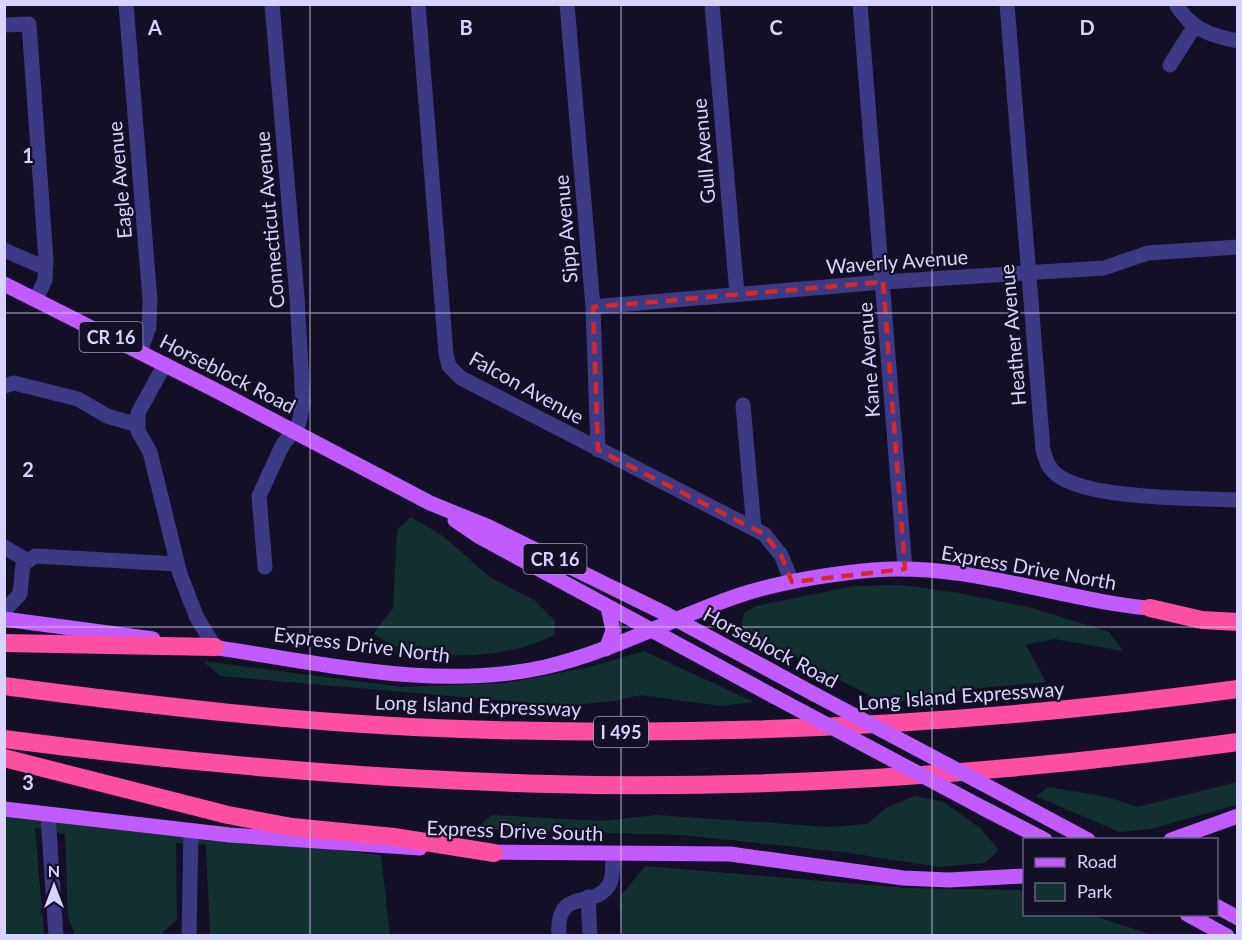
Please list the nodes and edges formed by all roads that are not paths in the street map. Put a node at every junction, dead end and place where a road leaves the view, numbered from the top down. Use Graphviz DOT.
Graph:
graph roads {
  1 [pos="126,4"];
  2 [pos="272,4"];
  3 [pos="418,4"];
  4 [pos="567,4"];
  5 [pos="712,4"];
  6 [pos="860,4"];
  7 [pos="1007,4"];
  8 [pos="1176,4"];
  9 [pos="4,25"];
  10 [pos="1194,27"];
  11 [pos="1238,41"];
  12 [pos="1170,65"];
  13 [pos="1238,247"];
  14 [pos="4,250"];
  15 [pos="45,268"];
  16 [pos="1028,273"];
  17 [pos="883,282"];
  18 [pos="4,284"];
  19 [pos="737,294"];
  20 [pos="36,299"];
  21 [pos="593,307"];
  22 [pos="140,352"];
  23 [pos="165,364"];
  24 [pos="4,386"];
  25 [pos="743,405"];
  26 [pos="138,425"];
  27 [pos="295,432"];
  28 [pos="598,450"];
  29 [pos="1238,500"];
  30 [pos="430,502"];
  31 [pos="754,529"];
  32 [pos="4,548"];
  33 [pos="28,561"];
  34 [pos="177,564"];
  35 [pos="265,567"];
  36 [pos="905,570"];
  37 [pos="792,582"];
  38 [pos="608,607"];
  39 [pos="1150,608"];
  40 [pos="4,611"];
  41 [pos="1238,613"];
  42 [pos="4,619"];
  43 [pos="677,621"];
  44 [pos="1238,622"];
  45 [pos="654,631"];
  46 [pos="4,643"];
  47 [pos="214,647"];
  48 [pos="606,649"];
  49 [pos="4,686"];
  50 [pos="1238,689"];
  51 [pos="4,739"];
  52 [pos="1238,742"];
  53 [pos="4,758"];
  54 [pos="4,809"];
  55 [pos="48,815"];
  56 [pos="1238,816"];
  57 [pos="191,831"];
  58 [pos="1195,835"];
  59 [pos="1041,838"];
  60 [pos="1084,838"];
  61 [pos="494,853"];
  62 [pos="613,855"];
  63 [pos="1023,876"];
  64 [pos="588,897"];
  65 [pos="1218,907"];
  66 [pos="1186,916"];
  67 [pos="1187,916"];
  68 [pos="1238,918"];
  69 [pos="56,936"];
  70 [pos="189,936"];
  71 [pos="559,936"];
  72 [pos="590,936"];
  73 [pos="1203,936"];
  74 [pos="1227,936"];
  1 -- 22 [label="street, Eagle Avenue"];
  2 -- 27 [label="street, Connecticut Avenue"];
  3 -- 28 [label="street, Falcon Avenue"];
  4 -- 21 [label="street, Sipp Avenue"];
  5 -- 19 [label="street, Gull Avenue"];
  6 -- 17 [label="street, Kane Avenue"];
  7 -- 16 [label="street, Heather Avenue"];
  8 -- 10 [label="street"];
  9 -- 15 [label="street"];
  10 -- 11 [label="street"];
  10 -- 12 [label="street"];
  13 -- 16 [label="street, Waverly Avenue"];
  14 -- 15 [label="street"];
  15 -- 20 [label="street"];
  16 -- 17 [label="street, Waverly Avenue"];
  16 -- 29 [label="street, Heather Avenue"];
  17 -- 19 [label="street, Waverly Avenue"];
  17 -- 36 [label="street, Kane Avenue"];
  18 -- 20 [label="main road, Horseblock Road / CR 16"];
  19 -- 21 [label="street, Waverly Avenue"];
  20 -- 22 [label="main road, Horseblock Road / CR 16"];
  21 -- 28 [label="street, Sipp Avenue"];
  22 -- 23 [label="main road, Horseblock Road / CR 16"];
  23 -- 26 [label="street"];
  23 -- 27 [label="main road, Horseblock Road / CR 16"];
  24 -- 26 [label="street"];
  25 -- 31 [label="street"];
  26 -- 34 [label="street"];
  27 -- 30 [label="main road, Horseblock Road / CR 16"];
  27 -- 35 [label="street"];
  28 -- 31 [label="street, Falcon Avenue"];
  30 -- 38 [label="main road, Horseblock Road / CR 16"];
  30 -- 43 [label="main road, Horseblock Road / CR 16"];
  31 -- 37 [label="street, Falcon Avenue"];
  32 -- 33 [label="street"];
  33 -- 34 [label="street"];
  33 -- 40 [label="street"];
  34 -- 47 [label="street"];
  36 -- 37 [label="main road, Express Drive North"];
  36 -- 39 [label="main road, Express Drive North"];
  37 -- 43 [label="main road, Express Drive North"];
  38 -- 45 [label="main road, Horseblock Road / CR 16"];
  38 -- 48 [label="main road"];
  39 -- 41 [label="main road, Express Drive North"];
  39 -- 44 [label="highway"];
  42 -- 47 [label="main road, Express Drive North"];
  43 -- 45 [label="main road, Express Drive North"];
  43 -- 60 [label="main road, Horseblock Road / CR 16, bridge"];
  45 -- 48 [label="main road, Express Drive North"];
  45 -- 59 [label="main road, Horseblock Road / CR 16, bridge"];
  46 -- 47 [label="highway"];
  47 -- 48 [label="main road, Express Drive North"];
  49 -- 50 [label="highway, Long Island Expressway / I 495"];
  51 -- 52 [label="highway"];
  53 -- 61 [label="highway"];
  54 -- 55 [label="main road, Express Drive South"];
  55 -- 57 [label="main road, Express Drive South"];
  55 -- 69 [label="street"];
  56 -- 58 [label="main road"];
  57 -- 61 [label="main road, Express Drive South"];
  57 -- 70 [label="street"];
  61 -- 62 [label="main road, Express Drive South"];
  62 -- 63 [label="main road, Express Drive South"];
  62 -- 64 [label="street"];
  64 -- 71 [label="street"];
  64 -- 72 [label="street"];
  65 -- 68 [label="main road"];
  66 -- 73 [label="main road"];
  67 -- 74 [label="main road"];
}
